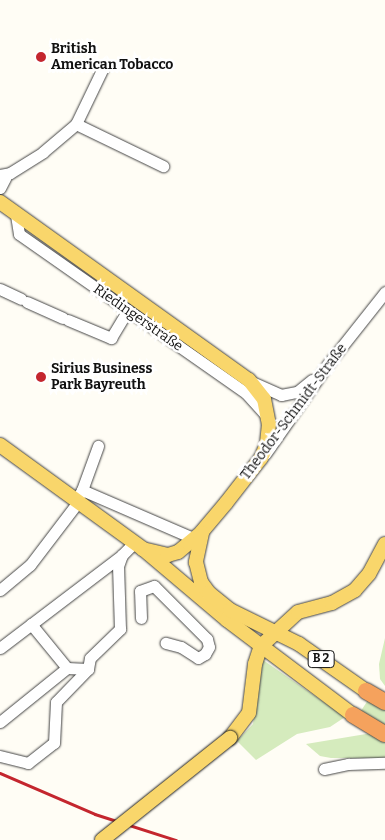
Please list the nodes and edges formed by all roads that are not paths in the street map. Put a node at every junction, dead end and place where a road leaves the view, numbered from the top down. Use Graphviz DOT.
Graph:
graph roads {
  1 [pos="103,68"];
  2 [pos="76,124"];
  3 [pos="163,166"];
  4 [pos="3,175"];
  5 [pos="0,188"];
  6 [pos="0,202"];
  7 [pos="16,215"];
  8 [pos="0,289"];
  9 [pos="385,292"];
  10 [pos="128,310"];
  11 [pos="328,364"];
  12 [pos="249,380"];
  13 [pos="269,418"];
  14 [pos="0,445"];
  15 [pos="98,446"];
  16 [pos="260,458"];
  17 [pos="79,497"];
  18 [pos="198,536"];
  19 [pos="385,544"];
  20 [pos="139,546"];
  21 [pos="122,555"];
  22 [pos="0,590"];
  23 [pos="140,618"];
  24 [pos="31,624"];
  25 [pos="275,630"];
  26 [pos="166,643"];
  27 [pos="261,646"];
  28 [pos="0,648"];
  29 [pos="67,668"];
  30 [pos="88,669"];
  31 [pos="366,692"];
  32 [pos="385,702"];
  33 [pos="354,715"];
  34 [pos="0,722"];
  35 [pos="385,734"];
  36 [pos="0,756"];
  37 [pos="385,764"];
  38 [pos="324,769"];
  39 [pos="102,840"];
  1 -- 2 [label="street"];
  2 -- 3 [label="street"];
  2 -- 4 [label="street"];
  4 -- 5 [label="street"];
  6 -- 7 [label="main road, Riedingerstraße"];
  7 -- 10 [label="street, Riedingerstraße"];
  7 -- 12 [label="main road, Riedingerstraße"];
  8 -- 10 [label="street"];
  9 -- 11 [label="street, Theodor-Schmidt-Straße"];
  10 -- 13 [label="street, Riedingerstraße"];
  11 -- 12 [label="street"];
  11 -- 16 [label="street, Theodor-Schmidt-Straße"];
  12 -- 13 [label="main road, Riedingerstraße"];
  13 -- 16 [label="main road, Riedingerstraße"];
  14 -- 17 [label="main road"];
  15 -- 17 [label="street"];
  16 -- 18 [label="main road, Theodor-Schmidt-Straße"];
  17 -- 18 [label="street"];
  17 -- 20 [label="main road"];
  17 -- 22 [label="street"];
  18 -- 20 [label="main road"];
  18 -- 25 [label="main road"];
  19 -- 25 [label="main road"];
  20 -- 21 [label="street"];
  20 -- 27 [label="main road"];
  21 -- 24 [label="street"];
  21 -- 30 [label="street"];
  23 -- 26 [label="street"];
  24 -- 28 [label="street"];
  24 -- 29 [label="street"];
  25 -- 27 [label="main road"];
  25 -- 31 [label="main road, B 2"];
  27 -- 33 [label="main road, B 2"];
  27 -- 39 [label="main road, bridge"];
  29 -- 30 [label="street"];
  29 -- 34 [label="street"];
  30 -- 36 [label="street"];
  31 -- 32 [label="highway"];
  33 -- 35 [label="highway"];
  37 -- 38 [label="street"];
}
